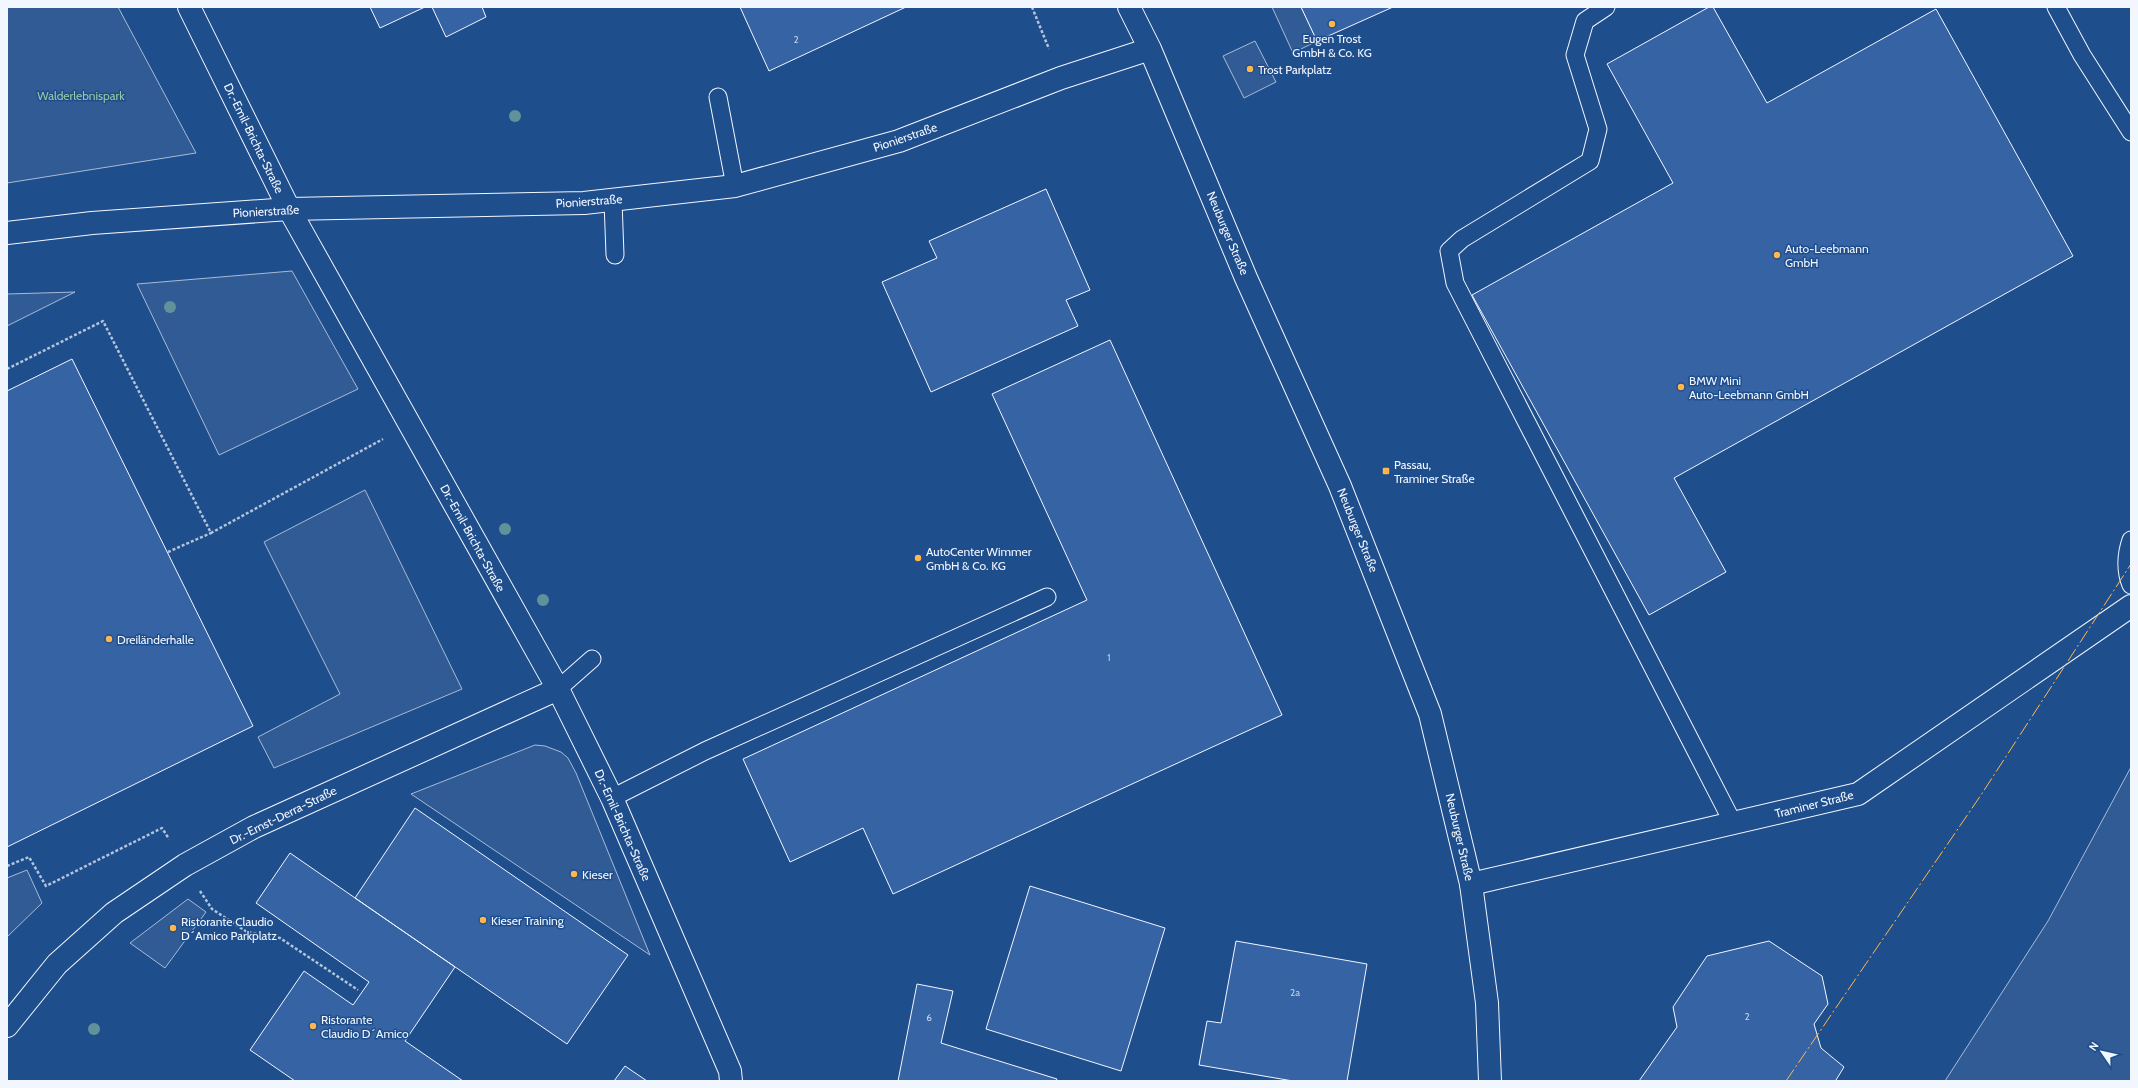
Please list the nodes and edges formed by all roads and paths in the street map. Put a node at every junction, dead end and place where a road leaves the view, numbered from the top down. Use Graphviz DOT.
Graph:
graph roads {
  1 [pos="189,7"];
  2 [pos="1032,7"];
  3 [pos="1129,7"];
  4 [pos="1606,7"];
  5 [pos="2056,7"];
  6 [pos="1150,49"];
  7 [pos="1061,78"];
  8 [pos="718,97"];
  9 [pos="2131,132"];
  10 [pos="736,186"];
  11 [pos="613,200"];
  12 [pos="289,209"];
  13 [pos="7,233"];
  14 [pos="615,255"];
  15 [pos="7,369"];
  16 [pos="410,424"];
  17 [pos="212,533"];
  18 [pos="2131,540"];
  19 [pos="168,552"];
  20 [pos="2131,585"];
  21 [pos="1047,597"];
  22 [pos="2131,606"];
  23 [pos="592,659"];
  24 [pos="558,689"];
  25 [pos="612,798"];
  26 [pos="1733,823"];
  27 [pos="185,865"];
  28 [pos="7,866"];
  29 [pos="1471,884"];
  30 [pos="212,909"];
  31 [pos="358,990"];
  32 [pos="7,1026"];
  33 [pos="731,1081"];
  34 [pos="1490,1081"];
  1 -- 12 [label="street, Dr.-Emil-Brichta-Straße"];
  2 -- 7 [label="path"];
  3 -- 6 [label="street, Neuburger Straße"];
  4 -- 26 [label="lane"];
  5 -- 9 [label="lane"];
  6 -- 7 [label="street, Pionierstraße"];
  6 -- 29 [label="street, Neuburger Straße"];
  7 -- 10 [label="street, Pionierstraße"];
  8 -- 10 [label="lane"];
  10 -- 11 [label="street, Pionierstraße"];
  11 -- 12 [label="street, Pionierstraße"];
  11 -- 14 [label="lane"];
  12 -- 13 [label="street, Pionierstraße"];
  12 -- 16 [label="street, Dr.-Emil-Brichta-Straße"];
  15 -- 17 [label="path"];
  16 -- 17 [label="path"];
  16 -- 24 [label="street, Dr.-Emil-Brichta-Straße"];
  17 -- 19 [label="path"];
  18 -- 20 [label="lane"];
  21 -- 25 [label="lane"];
  22 -- 26 [label="street, Traminer Straße"];
  23 -- 24 [label="lane"];
  24 -- 25 [label="street, Dr.-Emil-Brichta-Straße"];
  24 -- 27 [label="street, Dr.-Ernst-Derra-Straße"];
  25 -- 33 [label="street, Dr.-Emil-Brichta-Straße"];
  26 -- 29 [label="street, Traminer Straße"];
  27 -- 28 [label="path"];
  27 -- 32 [label="street, Dr.-Ernst-Derra-Straße"];
  29 -- 34 [label="street, Neuburger Straße"];
  30 -- 31 [label="path"];
}
